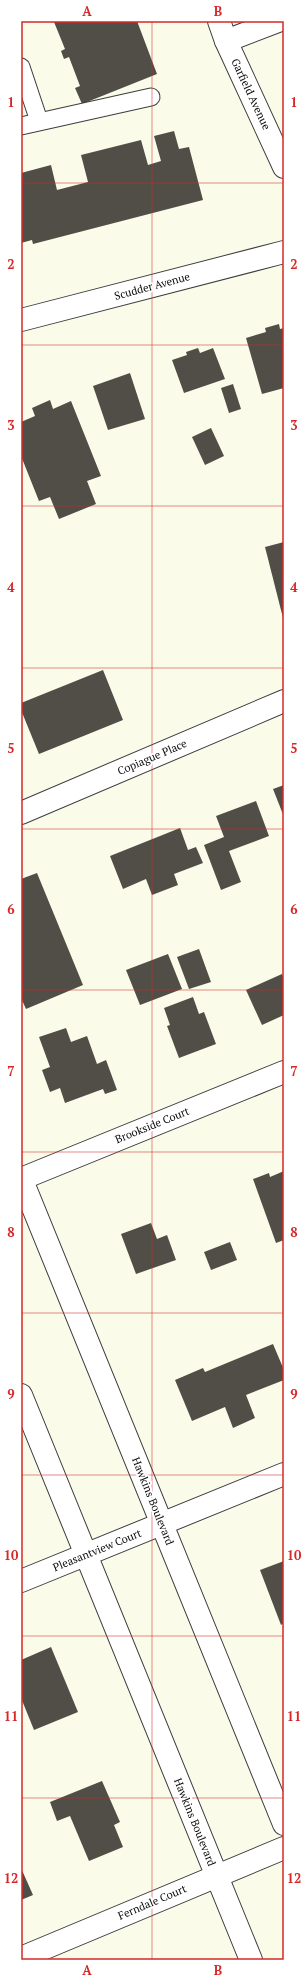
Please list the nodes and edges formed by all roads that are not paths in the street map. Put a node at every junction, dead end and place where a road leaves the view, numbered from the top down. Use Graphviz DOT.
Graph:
graph roads {
  1 [pos="219,21"];
  2 [pos="278,21"];
  3 [pos="226,41"];
  4 [pos="21,67"];
  5 [pos="152,97"];
  6 [pos="39,121"];
  7 [pos="21,126"];
  8 [pos="284,167"];
  9 [pos="284,252"];
  10 [pos="21,320"];
  11 [pos="284,701"];
  12 [pos="21,813"];
  13 [pos="284,1072"];
  14 [pos="21,1178"];
  15 [pos="21,1395"];
  16 [pos="284,1474"];
  17 [pos="162,1523"];
  18 [pos="86,1555"];
  19 [pos="21,1581"];
  20 [pos="284,1824"];
  21 [pos="284,1848"];
  22 [pos="217,1875"];
  23 [pos="21,1958"];
  24 [pos="251,1960"];
  1 -- 3 [label="street, Garfield Avenue"];
  2 -- 3 [label="street"];
  3 -- 8 [label="street, Garfield Avenue"];
  4 -- 6 [label="lane"];
  5 -- 6 [label="lane"];
  6 -- 7 [label="lane"];
  9 -- 10 [label="street, Scudder Avenue"];
  11 -- 12 [label="street, Copiague Place"];
  13 -- 14 [label="street, Brookside Court"];
  14 -- 17 [label="street, Hawkins Boulevard"];
  15 -- 18 [label="street, Hawkins Boulevard"];
  16 -- 17 [label="street, Pleasantview Court"];
  17 -- 18 [label="street, Pleasantview Court"];
  17 -- 20 [label="street, Hawkins Boulevard"];
  18 -- 19 [label="street, Pleasantview Court"];
  18 -- 22 [label="street, Hawkins Boulevard"];
  21 -- 22 [label="street, Ferndale Court"];
  22 -- 23 [label="street, Ferndale Court"];
  22 -- 24 [label="street, Hawkins Boulevard"];
}
